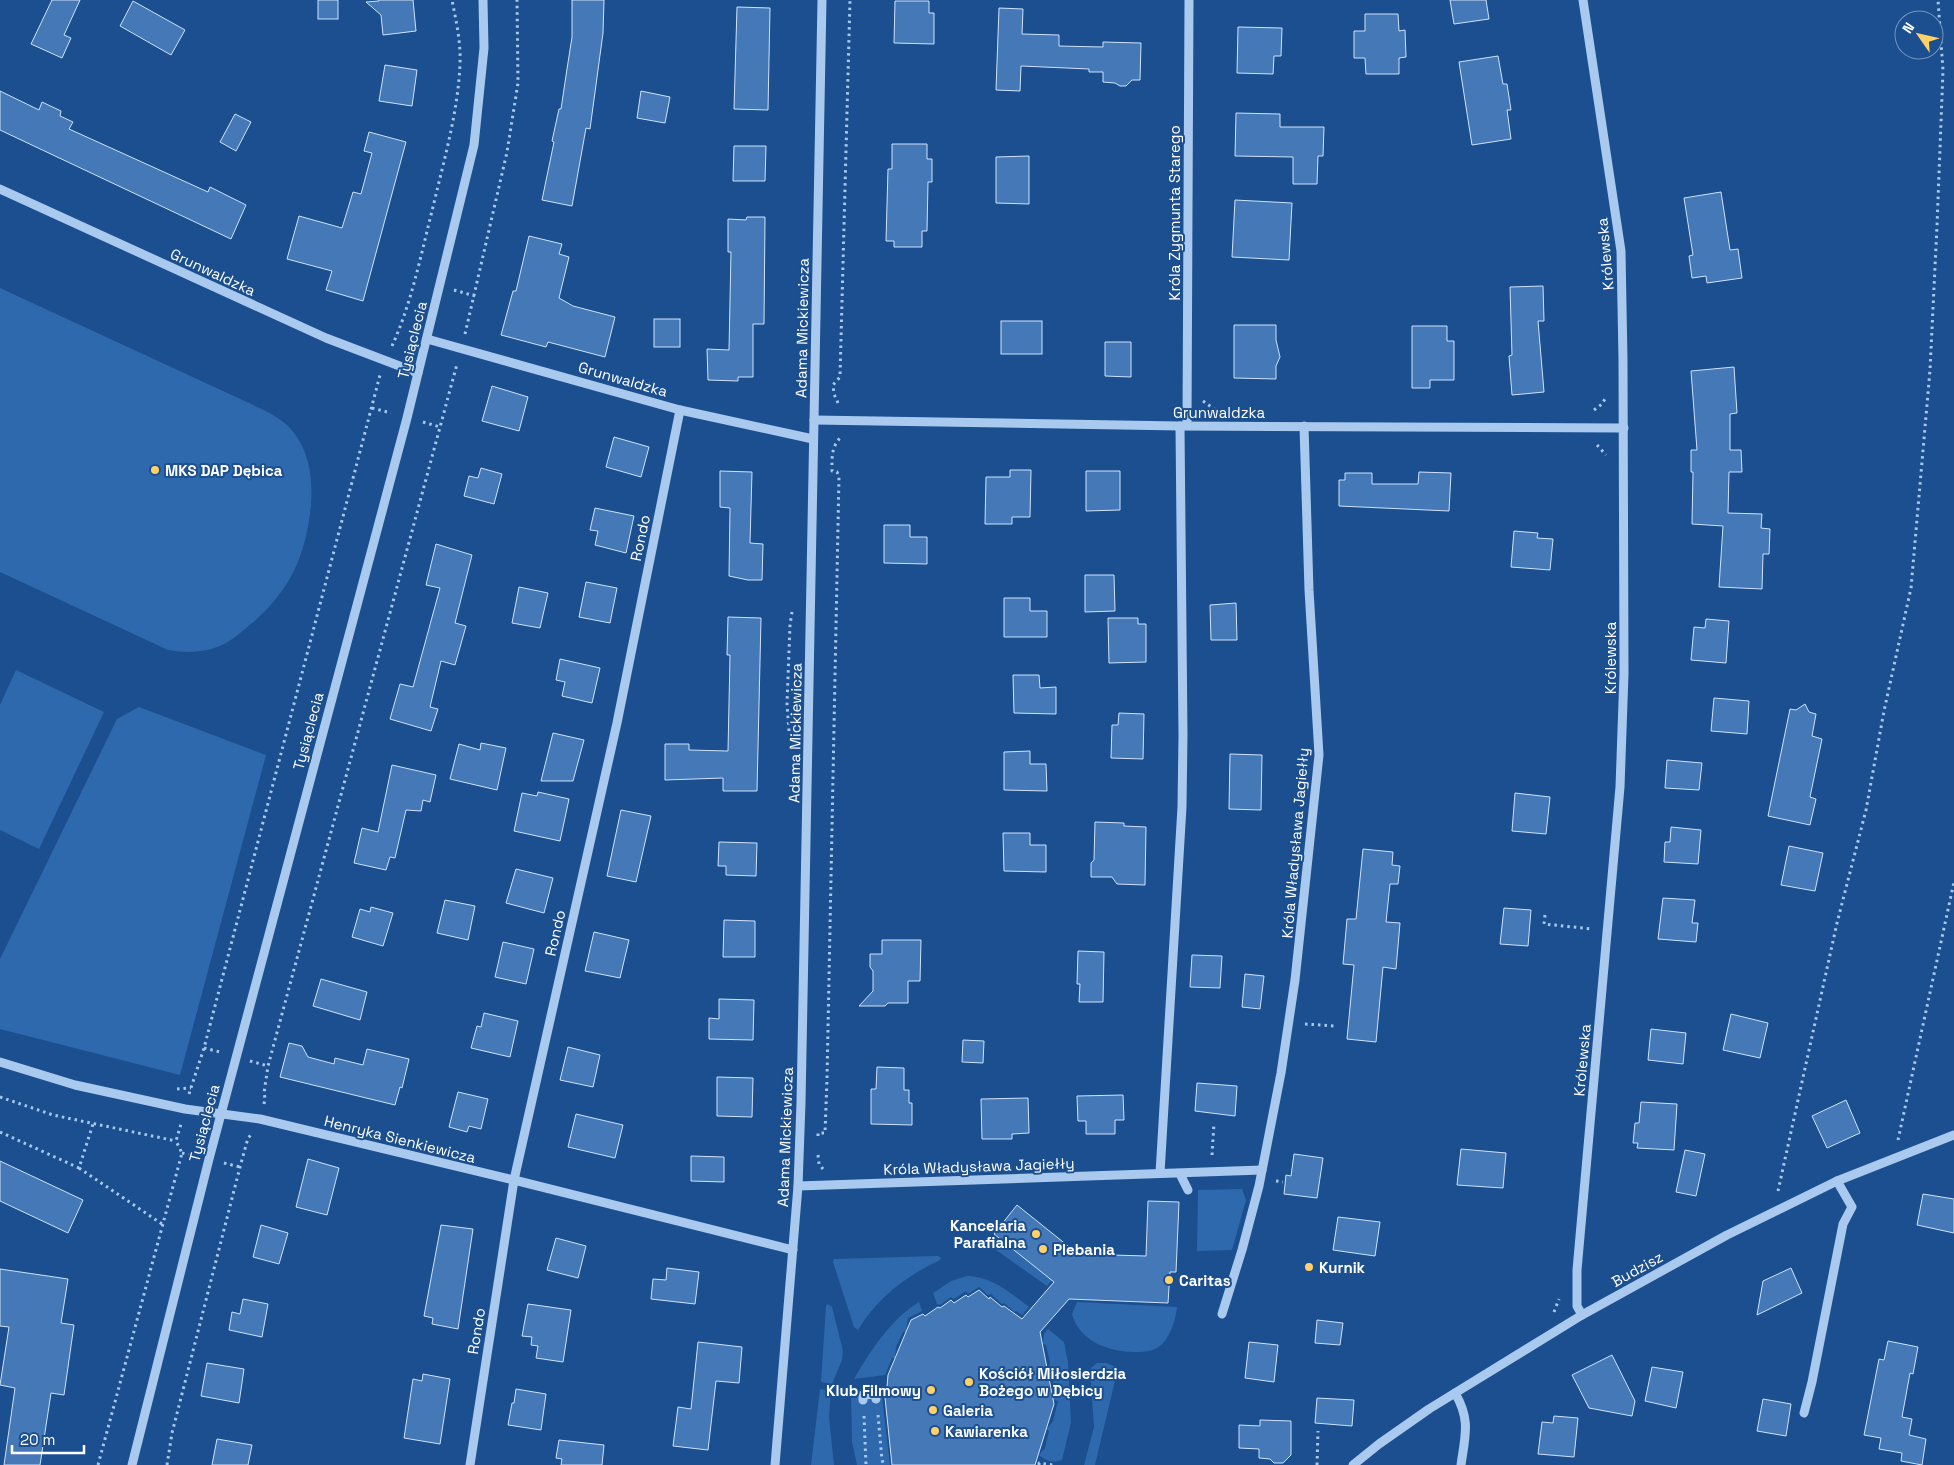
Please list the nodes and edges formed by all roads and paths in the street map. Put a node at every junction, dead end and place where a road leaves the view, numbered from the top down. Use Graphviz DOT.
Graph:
graph roads {
  1 [pos="452,0"];
  2 [pos="483,0"];
  3 [pos="517,0"];
  4 [pos="822,0"];
  5 [pos="850,0"];
  6 [pos="1189,0"];
  7 [pos="1583,0"];
  8 [pos="1938,0"];
  9 [pos="0,190"];
  10 [pos="464,337"];
  11 [pos="427,339"];
  12 [pos="385,361"];
  13 [pos="456,366"];
  14 [pos="418,373"];
  15 [pos="1608,392"];
  16 [pos="841,406"];
  17 [pos="680,410"];
  18 [pos="1589,412"];
  19 [pos="814,420"];
  20 [pos="1184,426"];
  21 [pos="1304,426"];
  22 [pos="1624,428"];
  23 [pos="844,436"];
  24 [pos="813,439"];
  25 [pos="1595,444"];
  26 [pos="1608,458"];
  27 [pos="793,603"];
  28 [pos="790,734"];
  29 [pos="1954,882"];
  30 [pos="1545,915"];
  31 [pos="1594,920"];
  32 [pos="1593,929"];
  33 [pos="1592,939"];
  34 [pos="830,980"];
  35 [pos="834,980"];
  36 [pos="1289,1023"];
  37 [pos="1335,1026"];
  38 [pos="0,1062"];
  39 [pos="0,1096"];
  40 [pos="185,1109"];
  41 [pos="221,1115"];
  42 [pos="260,1119"];
  43 [pos="826,1121"];
  44 [pos="832,1121"];
  45 [pos="1214,1123"];
  46 [pos="93,1124"];
  47 [pos="0,1132"];
  48 [pos="1954,1135"];
  49 [pos="818,1139"];
  50 [pos="176,1141"];
  51 [pos="1903,1155"];
  52 [pos="1212,1161"];
  53 [pos="79,1168"];
  54 [pos="1262,1170"];
  55 [pos="1160,1173"];
  56 [pos="1180,1174"];
  57 [pos="514,1180"];
  58 [pos="1838,1181"];
  59 [pos="798,1186"];
  60 [pos="1188,1190"];
  61 [pos="1778,1195"];
  62 [pos="162,1224"];
  63 [pos="993,1234"];
  64 [pos="986,1243"];
  65 [pos="793,1250"];
  66 [pos="1222,1314"];
  67 [pos="1582,1315"];
  68 [pos="1455,1393"];
  69 [pos="876,1399"];
  70 [pos="863,1400"];
  71 [pos="1804,1412"];
  72 [pos="1318,1431"];
  73 [pos="98,1465"];
  74 [pos="132,1465"];
  75 [pos="167,1465"];
  76 [pos="470,1465"];
  77 [pos="775,1465"];
  78 [pos="866,1465"];
  79 [pos="884,1465"];
  80 [pos="1039,1465"];
  81 [pos="1053,1465"];
  82 [pos="1317,1465"];
  83 [pos="1354,1465"];
  84 [pos="1462,1465"];
  1 -- 12 [label="path"];
  2 -- 11 [label="street, Tysiąclecia"];
  3 -- 10 [label="path"];
  4 -- 19 [label="street, Adama Mickiewicza"];
  5 -- 16 [label="path"];
  6 -- 20 [label="street, Króla Zygmunta Starego"];
  7 -- 22 [label="street, Królewska"];
  8 -- 61 [label="path"];
  9 -- 12 [label="street, Grunwaldzka"];
  11 -- 14 [label="street, Tysiąclecia"];
  11 -- 17 [label="street, Grunwaldzka"];
  12 -- 14 [label="street, Grunwaldzka"];
  12 -- 40 [label="path"];
  13 -- 42 [label="path"];
  14 -- 41 [label="street, Tysiąclecia"];
  15 -- 18 [label="path"];
  17 -- 24 [label="street, Grunwaldzka"];
  17 -- 57 [label="street, Rondo"];
  19 -- 20 [label="street, Grunwaldzka"];
  19 -- 24 [label="street, Adama Mickiewicza"];
  20 -- 21 [label="street, Grunwaldzka"];
  20 -- 55 [label="street, Króla Zygmunta Starego"];
  21 -- 22 [label="street, Grunwaldzka"];
  21 -- 36 [label="street, Króla Władysława Jagiełły"];
  22 -- 67 [label="street, Królewska"];
  23 -- 34 [label="path"];
  24 -- 59 [label="street, Adama Mickiewicza"];
  25 -- 26 [label="path"];
  27 -- 28 [label="path"];
  29 -- 51 [label="path"];
  30 -- 32 [label="path"];
  31 -- 32 [label="path"];
  32 -- 33 [label="path"];
  34 -- 35 [label="path"];
  34 -- 43 [label="path"];
  36 -- 37 [label="path"];
  36 -- 54 [label="street, Króla Władysława Jagiełły"];
  38 -- 40 [label="street, Henryka Sienkiewicza"];
  39 -- 46 [label="path"];
  40 -- 41 [label="street, Henryka Sienkiewicza"];
  40 -- 50 [label="path"];
  41 -- 42 [label="street, Henryka Sienkiewicza"];
  41 -- 74 [label="street, Tysiąclecia"];
  42 -- 57 [label="street, Henryka Sienkiewicza"];
  42 -- 75 [label="path"];
  43 -- 44 [label="path"];
  43 -- 49 [label="path"];
  45 -- 52 [label="path"];
  46 -- 50 [label="path"];
  46 -- 53 [label="path"];
  47 -- 53 [label="path"];
  48 -- 51 [label="street, Budzisz"];
  50 -- 62 [label="path"];
  51 -- 58 [label="street, Budzisz"];
  53 -- 62 [label="path"];
  54 -- 56 [label="street, Króla Władysława Jagiełły"];
  54 -- 66 [label="street, Króla Władysława Jagiełły"];
  55 -- 56 [label="street, Króla Władysława Jagiełły"];
  55 -- 59 [label="street, Króla Władysława Jagiełły"];
  56 -- 60 [label="street"];
  57 -- 65 [label="street, Henryka Sienkiewicza"];
  57 -- 76 [label="street, Rondo"];
  58 -- 67 [label="street, Budzisz"];
  58 -- 71 [label="street"];
  59 -- 65 [label="street, Adama Mickiewicza"];
  62 -- 73 [label="path"];
  63 -- 64 [label="path"];
  65 -- 77 [label="street, Adama Mickiewicza"];
  67 -- 68 [label="street, Budzisz"];
  68 -- 83 [label="street, Budzisz"];
  68 -- 84 [label="street"];
  69 -- 70 [label="street"];
  69 -- 79 [label="path"];
  70 -- 78 [label="path"];
  72 -- 82 [label="path"];
  80 -- 81 [label="path"];
}
